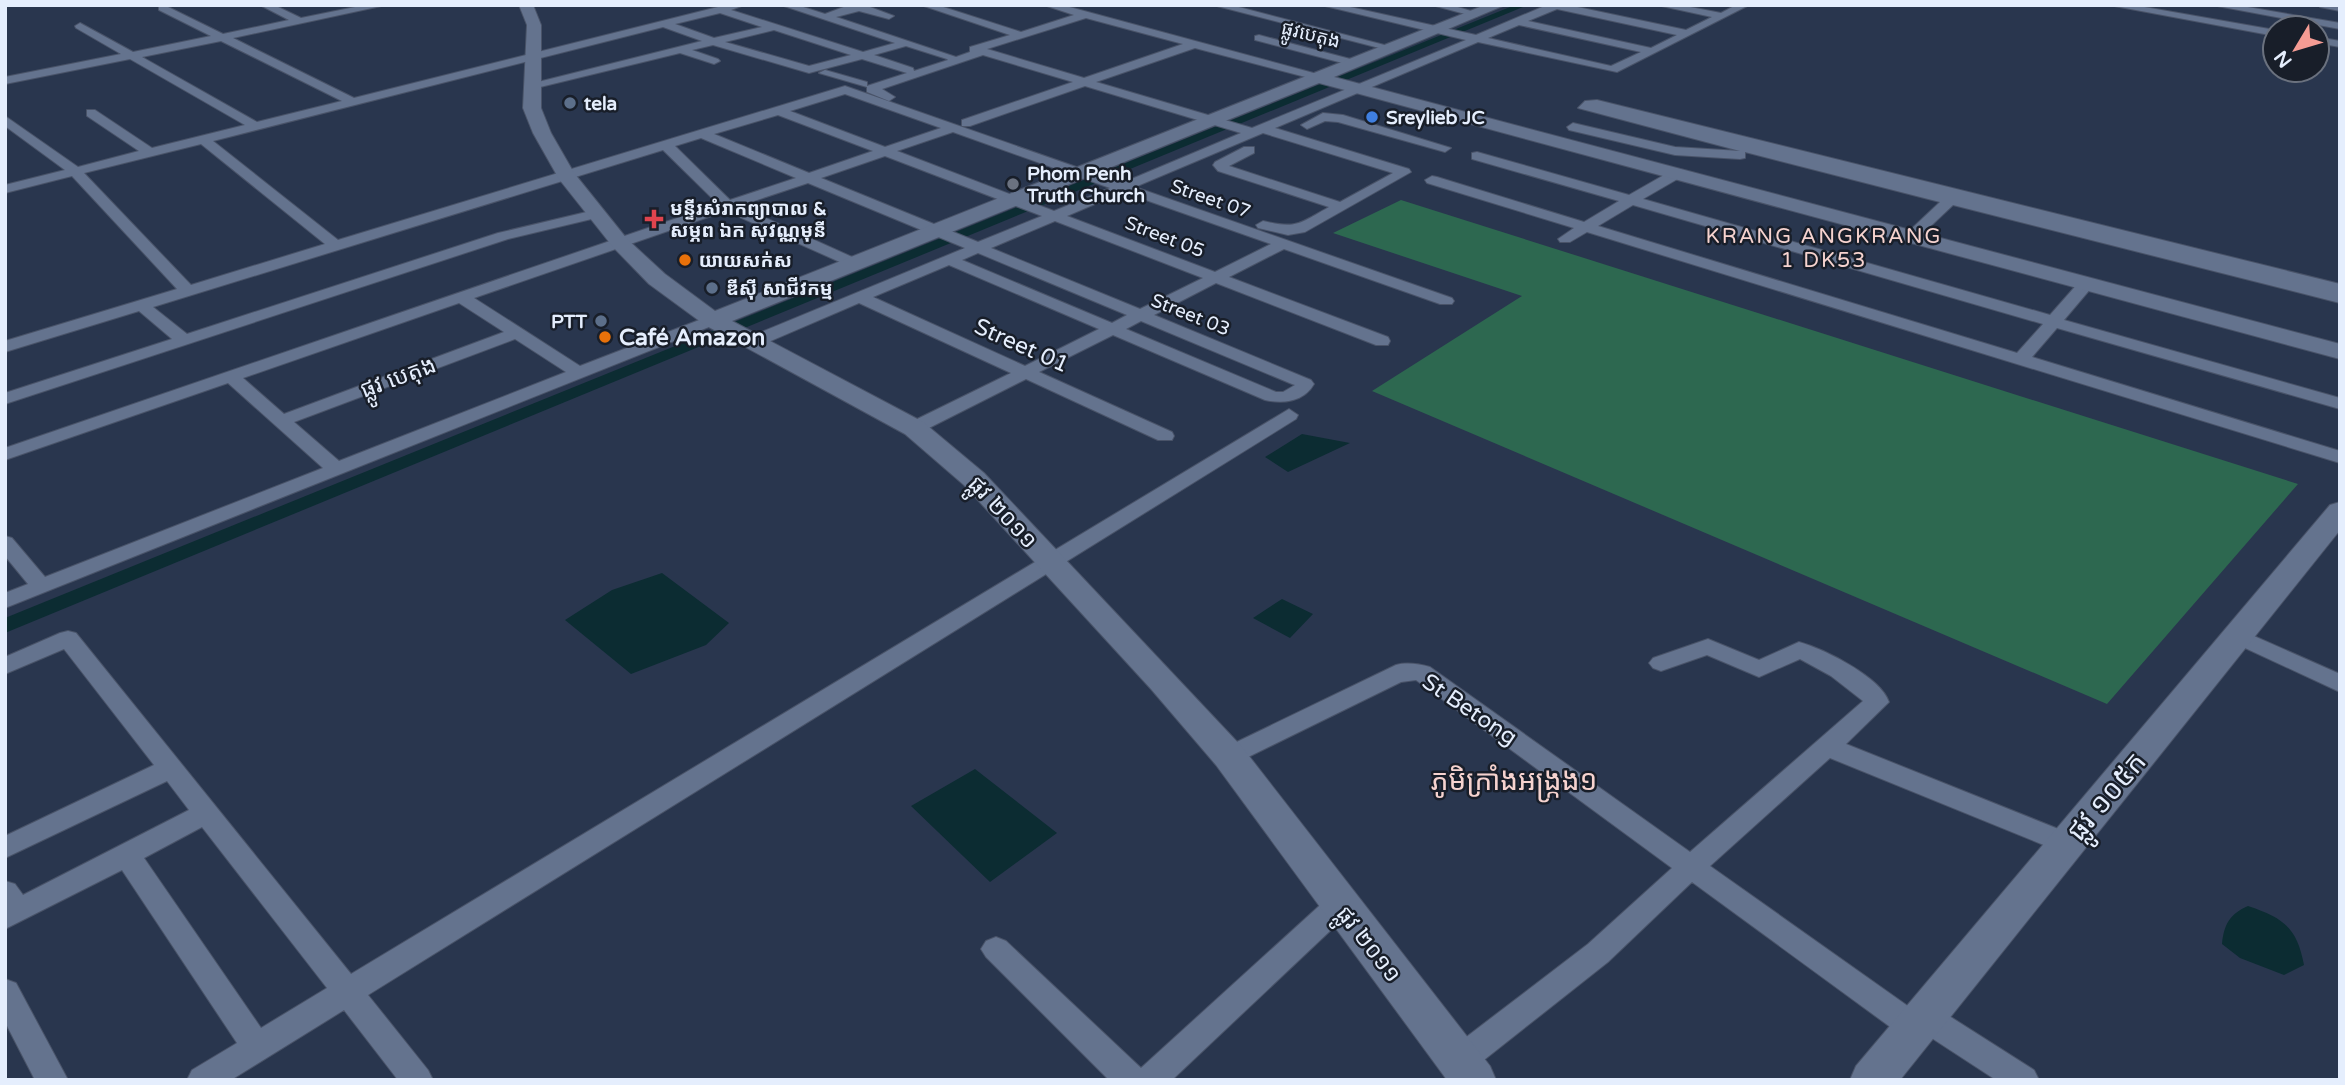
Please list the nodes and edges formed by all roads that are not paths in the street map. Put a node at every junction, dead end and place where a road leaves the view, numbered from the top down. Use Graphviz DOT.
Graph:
graph roads {
  1 [pos="265,5"];
  2 [pos="526,5"];
  3 [pos="739,5"];
  4 [pos="786,5"];
  5 [pos="926,5"];
  6 [pos="1049,5"];
  7 [pos="1218,5"];
  8 [pos="1326,5"];
  9 [pos="1437,5"];
  10 [pos="1498,5"];
  11 [pos="1662,5"];
  12 [pos="1744,5"];
  13 [pos="2114,5"];
  14 [pos="2217,5"];
  15 [pos="2324,5"];
  16 [pos="375,6"];
  17 [pos="860,6"];
  18 [pos="1555,6"];
  19 [pos="163,8"];
  20 [pos="2340,8"];
  21 [pos="721,10"];
  22 [pos="1476,14"];
  23 [pos="1085,15"];
  24 [pos="889,16"];
  25 [pos="1721,16"];
  26 [pos="824,17"];
  27 [pos="299,21"];
  28 [pos="1518,22"];
  29 [pos="664,24"];
  30 [pos="80,26"];
  31 [pos="2340,26"];
  32 [pos="856,27"];
  33 [pos="777,28"];
  34 [pos="1438,31"];
  35 [pos="2261,31"];
  36 [pos="1685,33"];
  37 [pos="1020,35"];
  38 [pos="218,37"];
  39 [pos="1259,38"];
  40 [pos="1473,39"];
  41 [pos="812,40"];
  42 [pos="715,42"];
  43 [pos="906,43"];
  44 [pos="1195,44"];
  45 [pos="1391,48"];
  46 [pos="682,50"];
  47 [pos="978,51"];
  48 [pos="1650,51"];
  49 [pos="132,55"];
  50 [pos="862,56"];
  51 [pos="533,57"];
  52 [pos="951,57"];
  53 [pos="714,61"];
  54 [pos="1354,63"];
  55 [pos="909,70"];
  56 [pos="825,73"];
  57 [pos="1321,78"];
  58 [pos="5,81"];
  59 [pos="1082,82"];
  60 [pos="532,85"];
  61 [pos="1357,88"];
  62 [pos="353,102"];
  63 [pos="777,110"];
  64 [pos="91,113"];
  65 [pos="5,120"];
  66 [pos="1213,122"];
  67 [pos="960,125"];
  68 [pos="255,126"];
  69 [pos="1573,127"];
  70 [pos="702,134"];
  71 [pos="1255,134"];
  72 [pos="1284,135"];
  73 [pos="203,139"];
  74 [pos="666,145"];
  75 [pos="1446,148"];
  76 [pos="149,152"];
  77 [pos="885,152"];
  78 [pos="1763,154"];
  79 [pos="1477,156"];
  80 [pos="75,171"];
  81 [pos="1086,171"];
  82 [pos="1676,174"];
  83 [pos="566,175"];
  84 [pos="809,179"];
  85 [pos="1432,180"];
  86 [pos="1139,181"];
  87 [pos="1388,181"];
  88 [pos="1119,186"];
  89 [pos="5,189"];
  90 [pos="1954,198"];
  91 [pos="1630,200"];
  92 [pos="1013,201"];
  93 [pos="1339,206"];
  94 [pos="729,207"];
  95 [pos="595,214"];
  96 [pos="1051,215"];
  97 [pos="1586,227"];
  98 [pos="936,232"];
  99 [pos="1911,237"];
  100 [pos="1565,239"];
  101 [pos="620,243"];
  102 [pos="1283,244"];
  103 [pos="335,246"];
  104 [pos="974,248"];
  105 [pos="949,260"];
  106 [pos="856,264"];
  107 [pos="1215,278"];
  108 [pos="2085,284"];
  109 [pos="2340,289"];
  110 [pos="188,291"];
  111 [pos="461,297"];
  112 [pos="859,298"];
  113 [pos="2340,299"];
  114 [pos="1446,301"];
  115 [pos="141,305"];
  116 [pos="1139,316"];
  117 [pos="2053,322"];
  118 [pos="1111,330"];
  119 [pos="733,331"];
  120 [pos="516,333"];
  121 [pos="184,340"];
  122 [pos="1382,341"];
  123 [pos="5,347"];
  124 [pos="1225,350"];
  125 [pos="2340,352"];
  126 [pos="2021,359"];
  127 [pos="1197,365"];
  128 [pos="577,372"];
  129 [pos="1024,373"];
  130 [pos="231,377"];
  131 [pos="5,399"];
  132 [pos="2340,404"];
  133 [pos="1289,415"];
  134 [pos="281,421"];
  135 [pos="914,428"];
  136 [pos="1166,436"];
  137 [pos="5,454"];
  138 [pos="2340,457"];
  139 [pos="335,469"];
  140 [pos="2340,511"];
  141 [pos="5,542"];
  142 [pos="1050,563"];
  143 [pos="41,586"];
  144 [pos="5,601"];
  145 [pos="2238,635"];
  146 [pos="1661,663"];
  147 [pos="5,666"];
  148 [pos="2340,684"];
  149 [pos="1829,747"];
  150 [pos="1228,756"];
  151 [pos="171,768"];
  152 [pos="207,813"];
  153 [pos="2066,843"];
  154 [pos="5,848"];
  155 [pos="127,855"];
  156 [pos="1690,868"];
  157 [pos="1339,905"];
  158 [pos="10,907"];
  159 [pos="996,949"];
  160 [pos="348,991"];
  161 [pos="5,992"];
  162 [pos="1920,1022"];
  163 [pos="257,1047"];
  164 [pos="1467,1070"];
  165 [pos="52,1080"];
  166 [pos="203,1080"];
  167 [pos="417,1080"];
  168 [pos="1131,1080"];
  169 [pos="1150,1080"];
  170 [pos="1872,1080"];
  171 [pos="2023,1080"];
  1 -- 27 [label="street"];
  2 -- 51 [label="main road, ផ្លូវ ២០១១"];
  3 -- 21 [label="street"];
  4 -- 26 [label="street"];
  5 -- 37 [label="street"];
  6 -- 23 [label="street"];
  7 -- 45 [label="street"];
  8 -- 34 [label="street"];
  9 -- 22 [label="street"];
  10 -- 22 [label="main road"];
  11 -- 25 [label="street"];
  12 -- 25 [label="street"];
  13 -- 35 [label="street"];
  14 -- 31 [label="street"];
  15 -- 20 [label="street"];
  16 -- 27 [label="street"];
  17 -- 24 [label="street"];
  17 -- 26 [label="street"];
  18 -- 28 [label="street"];
  18 -- 36 [label="street"];
  19 -- 38 [label="street"];
  21 -- 29 [label="street"];
  21 -- 33 [label="street"];
  22 -- 34 [label="main road"];
  23 -- 37 [label="street"];
  23 -- 44 [label="street"];
  25 -- 36 [label="street"];
  26 -- 32 [label="street"];
  26 -- 33 [label="street"];
  27 -- 38 [label="street"];
  28 -- 40 [label="street"];
  28 -- 48 [label="street"];
  29 -- 42 [label="street"];
  29 -- 51 [label="street"];
  30 -- 49 [label="street"];
  32 -- 41 [label="street"];
  32 -- 43 [label="street"];
  33 -- 41 [label="street"];
  33 -- 42 [label="street"];
  34 -- 40 [label="street"];
  34 -- 45 [label="main road"];
  36 -- 48 [label="street"];
  37 -- 47 [label="street"];
  38 -- 49 [label="street"];
  38 -- 62 [label="street"];
  39 -- 54 [label="street, ផ្លូវបេតុង"];
  40 -- 48 [label="street"];
  40 -- 61 [label="street"];
  41 -- 50 [label="street"];
  42 -- 46 [label="street"];
  42 -- 50 [label="street"];
  43 -- 50 [label="street"];
  43 -- 52 [label="street"];
  44 -- 57 [label="street"];
  44 -- 59 [label="street"];
  45 -- 54 [label="main road"];
  46 -- 53 [label="street"];
  46 -- 60 [label="street"];
  47 -- 52 [label="street"];
  47 -- 59 [label="street"];
  47 -- 67 [label="street"];
  49 -- 58 [label="street"];
  49 -- 68 [label="street"];
  50 -- 55 [label="street"];
  51 -- 60 [label="main road, ផ្លូវ ២០១១"];
  51 -- 62 [label="street"];
  52 -- 55 [label="street"];
  54 -- 57 [label="main road"];
  55 -- 56 [label="street"];
  57 -- 61 [label="main road"];
  57 -- 66 [label="main road"];
  59 -- 66 [label="street"];
  59 -- 67 [label="street"];
  60 -- 83 [label="main road, ផ្លូវ ២០១១"];
  61 -- 71 [label="street"];
  61 -- 82 [label="main road"];
  62 -- 68 [label="street"];
  63 -- 67 [label="street, Street 07"];
  63 -- 70 [label="street"];
  63 -- 77 [label="street, Street 05"];
  64 -- 76 [label="street"];
  65 -- 80 [label="street"];
  66 -- 71 [label="street"];
  66 -- 81 [label="main road"];
  67 -- 77 [label="street"];
  67 -- 81 [label="street, Street 07"];
  68 -- 73 [label="street"];
  69 -- 78 [label="street"];
  70 -- 74 [label="street"];
  70 -- 84 [label="street, Street 03"];
  71 -- 72 [label="street"];
  71 -- 86 [label="street"];
  71 -- 87 [label="street"];
  71 -- 93 [label="street"];
  72 -- 75 [label="street"];
  72 -- 87 [label="street"];
  73 -- 76 [label="street"];
  73 -- 103 [label="street"];
  74 -- 83 [label="street"];
  74 -- 94 [label="street"];
  76 -- 80 [label="street"];
  77 -- 84 [label="street"];
  77 -- 92 [label="street, Street 05"];
  78 -- 90 [label="street"];
  78 -- 90 [label="street"];
  79 -- 91 [label="street"];
  80 -- 89 [label="street"];
  80 -- 110 [label="street"];
  81 -- 88 [label="street, Street 07"];
  81 -- 92 [label="main road"];
  82 -- 91 [label="street"];
  82 -- 99 [label="main road"];
  83 -- 95 [label="main road, ផ្លូវ ២០១១"];
  83 -- 103 [label="street"];
  84 -- 94 [label="street"];
  84 -- 98 [label="street, Street 03"];
  85 -- 97 [label="street"];
  86 -- 88 [label="street"];
  86 -- 93 [label="street"];
  87 -- 93 [label="street"];
  88 -- 96 [label="street"];
  88 -- 102 [label="street, Street 07"];
  90 -- 99 [label="street"];
  90 -- 109 [label="street"];
  90 -- 113 [label="street"];
  91 -- 97 [label="street"];
  91 -- 117 [label="street"];
  92 -- 96 [label="street, Street 05"];
  92 -- 98 [label="main road"];
  94 -- 101 [label="street"];
  94 -- 106 [label="street"];
  95 -- 101 [label="main road, ផ្លូវ ២០១១"];
  95 -- 121 [label="street"];
  96 -- 104 [label="street"];
  96 -- 107 [label="street, Street 05"];
  97 -- 100 [label="street"];
  97 -- 126 [label="street"];
  98 -- 104 [label="street, Street 03"];
  98 -- 106 [label="main road"];
  99 -- 108 [label="main road"];
  101 -- 111 [label="street"];
  101 -- 119 [label="main road, ផ្លូវ ២០១១"];
  102 -- 107 [label="street"];
  102 -- 114 [label="street, Street 07"];
  103 -- 110 [label="street"];
  104 -- 105 [label="street"];
  104 -- 116 [label="street, Street 03"];
  105 -- 112 [label="street"];
  105 -- 118 [label="street, Street 03"];
  106 -- 119 [label="main road"];
  107 -- 116 [label="street"];
  107 -- 122 [label="street, Street 05"];
  108 -- 117 [label="street"];
  108 -- 125 [label="main road"];
  110 -- 115 [label="street"];
  111 -- 120 [label="street"];
  111 -- 130 [label="street"];
  112 -- 119 [label="street"];
  112 -- 129 [label="street, Street 01"];
  115 -- 121 [label="street"];
  115 -- 123 [label="street"];
  116 -- 118 [label="street"];
  116 -- 124 [label="street, Street 03"];
  117 -- 126 [label="street"];
  117 -- 132 [label="street"];
  118 -- 127 [label="street, Street 03"];
  118 -- 129 [label="street"];
  119 -- 128 [label="street"];
  119 -- 135 [label="main road, ផ្លូវ ២០១១"];
  120 -- 128 [label="street"];
  120 -- 134 [label="street, ផ្លូវ បេតុង"];
  121 -- 131 [label="street"];
  124 -- 127 [label="street"];
  124 -- 127 [label="street, Street 03"];
  126 -- 138 [label="street"];
  128 -- 139 [label="street"];
  129 -- 135 [label="street"];
  129 -- 136 [label="street, Street 01"];
  130 -- 134 [label="street"];
  130 -- 137 [label="street"];
  133 -- 142 [label="street"];
  134 -- 139 [label="street"];
  135 -- 142 [label="main road, ផ្លូវ ២០១១"];
  139 -- 143 [label="street"];
  140 -- 145 [label="main road, ផ្លូវ ១០៥ក"];
  141 -- 143 [label="street"];
  142 -- 150 [label="main road, ផ្លូវ ២០១១"];
  142 -- 160 [label="street"];
  143 -- 144 [label="street"];
  145 -- 148 [label="street"];
  145 -- 153 [label="main road, ផ្លូវ ១០៥ក"];
  146 -- 149 [label="street"];
  147 -- 151 [label="street"];
  149 -- 153 [label="street"];
  149 -- 156 [label="street"];
  150 -- 156 [label="street, St Betong"];
  150 -- 157 [label="main road, ផ្លូវ ២០១១"];
  151 -- 152 [label="street"];
  151 -- 154 [label="street"];
  152 -- 155 [label="street"];
  152 -- 160 [label="street"];
  153 -- 162 [label="main road, ផ្លូវ ១០៥ក"];
  155 -- 158 [label="street"];
  155 -- 163 [label="street"];
  156 -- 162 [label="street, St Betong"];
  156 -- 164 [label="street"];
  157 -- 164 [label="main road, ផ្លូវ ២០១១"];
  157 -- 169 [label="street"];
  159 -- 168 [label="street"];
  160 -- 163 [label="street"];
  160 -- 167 [label="street"];
  161 -- 165 [label="street"];
  162 -- 170 [label="main road, ផ្លូវ ១០៥ក"];
  162 -- 171 [label="street, St Betong"];
  163 -- 166 [label="street"];
}
